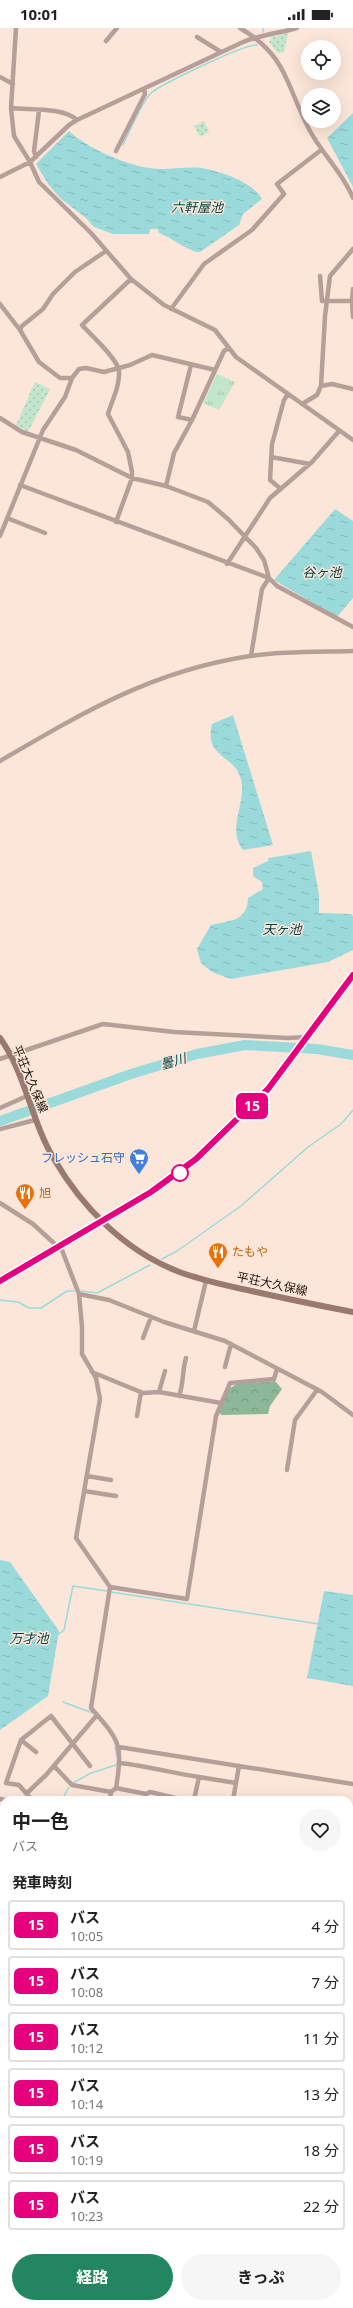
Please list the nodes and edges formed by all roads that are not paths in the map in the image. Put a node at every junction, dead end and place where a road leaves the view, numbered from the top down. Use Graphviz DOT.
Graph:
graph roads {
  1 [pos="16,28"];
  2 [pos="117,28"];
  3 [pos="240,28"];
  4 [pos="297,28"];
  5 [pos="197,37"];
  6 [pos="255,37"];
  7 [pos="106,41"];
  8 [pos="221,52"];
  9 [pos="0,77"];
  10 [pos="12,84"];
  11 [pos="144,89"];
  12 [pos="11,108"];
  13 [pos="39,111"];
  14 [pos="77,120"];
  15 [pos="322,150"];
  16 [pos="116,151"];
  17 [pos="36,157"];
  18 [pos="30,162"];
  19 [pos="0,178"];
  20 [pos="353,198"];
  21 [pos="353,250"];
  22 [pos="106,251"];
  23 [pos="320,276"];
  24 [pos="131,279"];
  25 [pos="353,289"];
  26 [pos="352,301"];
  27 [pos="326,302"];
  28 [pos="0,304"];
  29 [pos="171,309"];
  30 [pos="353,317"];
  31 [pos="20,330"];
  32 [pos="229,348"];
  33 [pos="191,365"];
  34 [pos="118,368"];
  35 [pos="215,370"];
  36 [pos="72,378"];
  37 [pos="321,386"];
  38 [pos="353,389"];
  39 [pos="288,394"];
  40 [pos="302,404"];
  41 [pos="0,418"];
  42 [pos="192,420"];
  43 [pos="339,431"];
  44 [pos="40,438"];
  45 [pos="353,440"];
  46 [pos="271,457"];
  47 [pos="310,464"];
  48 [pos="132,478"];
  49 [pos="20,485"];
  50 [pos="166,486"];
  51 [pos="281,489"];
  52 [pos="7,518"];
  53 [pos="116,522"];
  54 [pos="45,533"];
  55 [pos="0,536"];
  56 [pos="245,536"];
  57 [pos="226,564"];
  58 [pos="269,578"];
  59 [pos="353,628"];
  60 [pos="353,651"];
  61 [pos="251,656"];
  62 [pos="0,761"];
  63 [pos="353,975"];
  64 [pos="307,1037"];
  65 [pos="0,1038"];
  66 [pos="11,1055"];
  67 [pos="0,1059"];
  68 [pos="27,1097"];
  69 [pos="0,1108"];
  70 [pos="35,1118"];
  71 [pos="0,1129"];
  72 [pos="0,1203"];
  73 [pos="101,1222"];
  74 [pos="58,1246"];
  75 [pos="0,1281"];
  76 [pos="206,1281"];
  77 [pos="79,1294"];
  78 [pos="353,1312"];
  79 [pos="151,1317"];
  80 [pos="194,1331"];
  81 [pos="143,1338"];
  82 [pos="231,1344"];
  83 [pos="186,1358"];
  84 [pos="225,1366"];
  85 [pos="276,1369"];
  86 [pos="165,1371"];
  87 [pos="92,1372"];
  88 [pos="317,1390"];
  89 [pos="141,1392"];
  90 [pos="159,1392"];
  91 [pos="179,1396"];
  92 [pos="222,1403"];
  93 [pos="353,1415"];
  94 [pos="137,1416"];
  95 [pos="287,1470"];
  96 [pos="87,1476"];
  97 [pos="111,1480"];
  98 [pos="84,1491"];
  99 [pos="116,1496"];
  100 [pos="110,1587"];
  101 [pos="97,1715"];
  102 [pos="21,1740"];
  103 [pos="73,1744"];
  104 [pos="118,1747"];
  105 [pos="36,1752"];
  106 [pos="120,1763"];
  107 [pos="54,1766"];
  108 [pos="90,1766"];
  109 [pos="239,1766"];
  110 [pos="198,1777"];
  111 [pos="236,1783"];
  112 [pos="353,1784"];
  113 [pos="116,1788"];
  114 [pos="111,1792"];
  115 [pos="27,1793"];
  116 [pos="146,1794"];
  117 [pos="29,1796"];
  118 [pos="110,1796"];
  119 [pos="167,1796"];
  120 [pos="195,1796"];
  121 [pos="234,1796"];
  1 -- 10 [label="street"];
  2 -- 7 [label="street"];
  3 -- 6 [label="street"];
  4 -- 6 [label="street"];
  5 -- 8 [label="street"];
  6 -- 8 [label="street"];
  6 -- 15 [label="street"];
  8 -- 11 [label="street"];
  9 -- 10 [label="street"];
  10 -- 12 [label="street"];
  11 -- 14 [label="street"];
  11 -- 16 [label="street"];
  12 -- 13 [label="street"];
  12 -- 18 [label="street"];
  13 -- 14 [label="street"];
  13 -- 17 [label="street"];
  14 -- 17 [label="street"];
  15 -- 20 [label="street"];
  15 -- 29 [label="street"];
  17 -- 18 [label="street"];
  18 -- 19 [label="street"];
  18 -- 22 [label="street"];
  21 -- 27 [label="street"];
  22 -- 24 [label="street"];
  22 -- 31 [label="street"];
  23 -- 27 [label="street"];
  24 -- 29 [label="street"];
  24 -- 34 [label="street"];
  25 -- 26 [label="street"];
  26 -- 27 [label="street"];
  26 -- 30 [label="street"];
  27 -- 37 [label="street"];
  28 -- 31 [label="street"];
  29 -- 32 [label="street"];
  31 -- 36 [label="street"];
  32 -- 35 [label="street"];
  32 -- 39 [label="street"];
  33 -- 34 [label="street"];
  33 -- 35 [label="street"];
  33 -- 42 [label="street"];
  34 -- 36 [label="street"];
  34 -- 48 [label="street"];
  35 -- 42 [label="street"];
  36 -- 44 [label="street"];
  37 -- 38 [label="street"];
  37 -- 40 [label="street"];
  39 -- 40 [label="street"];
  39 -- 46 [label="street"];
  40 -- 43 [label="street"];
  41 -- 44 [label="street"];
  42 -- 50 [label="street"];
  43 -- 45 [label="street"];
  43 -- 47 [label="street"];
  44 -- 48 [label="street"];
  44 -- 49 [label="street"];
  46 -- 47 [label="street"];
  46 -- 51 [label="street"];
  47 -- 51 [label="street"];
  48 -- 50 [label="street"];
  48 -- 53 [label="street"];
  49 -- 52 [label="street"];
  49 -- 53 [label="street"];
  50 -- 56 [label="street"];
  51 -- 56 [label="street"];
  52 -- 54 [label="street"];
  52 -- 55 [label="street"];
  53 -- 57 [label="street"];
  56 -- 57 [label="street"];
  56 -- 58 [label="street"];
  57 -- 58 [label="street"];
  58 -- 59 [label="street"];
  58 -- 61 [label="street"];
  60 -- 61 [label="street"];
  61 -- 62 [label="street"];
  63 -- 64 [label="main road"];
  64 -- 66 [label="street"];
  64 -- 73 [label="main road"];
  65 -- 66 [label="main road, 平荘大久保線"];
  66 -- 67 [label="street"];
  66 -- 68 [label="main road, 平荘大久保線"];
  68 -- 69 [label="street"];
  68 -- 70 [label="main road, 平荘大久保線"];
  70 -- 71 [label="street"];
  70 -- 73 [label="main road, 平荘大久保線"];
  72 -- 74 [label="street"];
  73 -- 74 [label="main road"];
  73 -- 76 [label="main road, 平荘大久保線"];
  74 -- 75 [label="main road"];
  74 -- 77 [label="street"];
  76 -- 78 [label="main road, 平荘大久保線"];
  76 -- 80 [label="street"];
  77 -- 79 [label="street"];
  77 -- 87 [label="street"];
  79 -- 80 [label="street"];
  79 -- 81 [label="street"];
  80 -- 82 [label="street"];
  82 -- 84 [label="street"];
  82 -- 85 [label="street"];
  83 -- 91 [label="street"];
  85 -- 88 [label="street"];
  85 -- 92 [label="street"];
  86 -- 90 [label="street"];
  87 -- 89 [label="street"];
  87 -- 96 [label="street"];
  88 -- 93 [label="street"];
  88 -- 95 [label="street"];
  89 -- 90 [label="street"];
  89 -- 94 [label="street"];
  90 -- 91 [label="street"];
  91 -- 92 [label="street"];
  92 -- 100 [label="street"];
  96 -- 97 [label="street"];
  96 -- 98 [label="street"];
  98 -- 99 [label="street"];
  98 -- 100 [label="street"];
  100 -- 101 [label="street"];
  101 -- 103 [label="street"];
  101 -- 104 [label="street"];
  102 -- 103 [label="street"];
  102 -- 105 [label="street"];
  102 -- 115 [label="street"];
  103 -- 107 [label="street"];
  103 -- 108 [label="street"];
  104 -- 106 [label="street"];
  104 -- 109 [label="street"];
  106 -- 110 [label="street"];
  106 -- 113 [label="street"];
  107 -- 114 [label="street"];
  107 -- 115 [label="street"];
  109 -- 111 [label="street"];
  109 -- 112 [label="street"];
  110 -- 111 [label="street"];
  110 -- 120 [label="street"];
  111 -- 121 [label="street"];
  113 -- 114 [label="street"];
  113 -- 116 [label="street"];
  114 -- 118 [label="street"];
  115 -- 117 [label="street"];
  116 -- 119 [label="street"];
}
